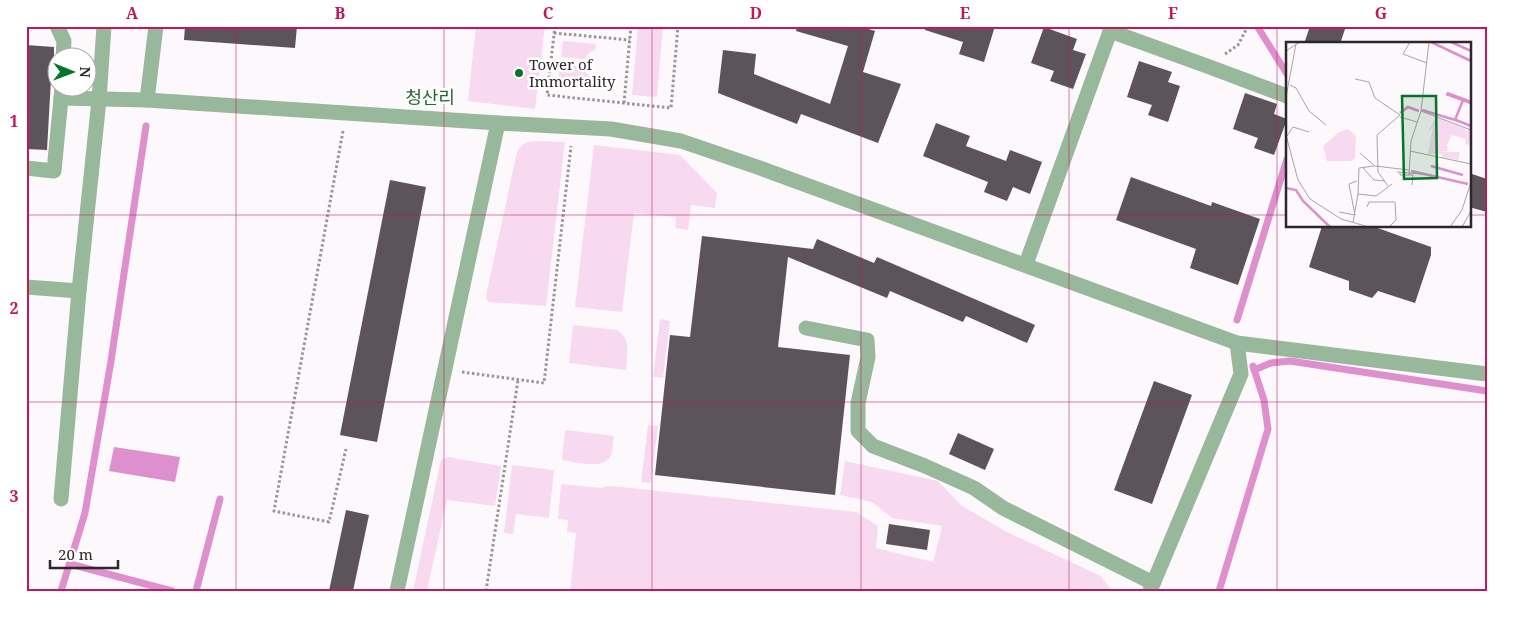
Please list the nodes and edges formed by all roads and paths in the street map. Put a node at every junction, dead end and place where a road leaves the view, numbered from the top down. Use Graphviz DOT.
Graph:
graph roads {
  1 [pos="57,26"];
  2 [pos="104,26"];
  3 [pos="156,26"];
  4 [pos="555,26"];
  5 [pos="631,26"];
  6 [pos="678,26"];
  7 [pos="1248,26"];
  8 [pos="1111,29"];
  9 [pos="554,33"];
  10 [pos="630,40"];
  11 [pos="64,48"];
  12 [pos="1207,66"];
  13 [pos="1286,96"];
  14 [pos="61,98"];
  15 [pos="88,98"];
  16 [pos="99,100"];
  17 [pos="147,100"];
  18 [pos="624,103"];
  19 [pos="346,114"];
  20 [pos="498,123"];
  21 [pos="574,127"];
  22 [pos="26,168"];
  23 [pos="1026,264"];
  24 [pos="26,287"];
  25 [pos="79,291"];
  26 [pos="806,328"];
  27 [pos="1238,342"];
  28 [pos="444,370"];
  29 [pos="1487,374"];
  30 [pos="518,380"];
  31 [pos="346,449"];
  32 [pos="61,499"];
  33 [pos="1151,587"];
  34 [pos="397,591"];
  35 [pos="486,591"];
  1 -- 11 [label="street"];
  2 -- 16 [label="street"];
  3 -- 17 [label="street"];
  4 -- 9 [label="path"];
  5 -- 10 [label="path"];
  6 -- 18 [label="path"];
  7 -- 12 [label="path"];
  8 -- 12 [label="street"];
  8 -- 23 [label="street"];
  9 -- 10 [label="path"];
  9 -- 18 [label="path"];
  10 -- 18 [label="path"];
  12 -- 13 [label="street"];
  14 -- 22 [label="street"];
  15 -- 16 [label="street"];
  16 -- 17 [label="street"];
  16 -- 25 [label="street"];
  17 -- 19 [label="street"];
  19 -- 20 [label="street"];
  19 -- 31 [label="path"];
  20 -- 21 [label="street"];
  20 -- 28 [label="street"];
  21 -- 23 [label="street"];
  21 -- 30 [label="path"];
  23 -- 27 [label="street"];
  24 -- 25 [label="street"];
  25 -- 32 [label="street"];
  26 -- 33 [label="street"];
  27 -- 29 [label="street"];
  27 -- 33 [label="street"];
  28 -- 30 [label="path"];
  28 -- 34 [label="street"];
  30 -- 35 [label="path"];
}
